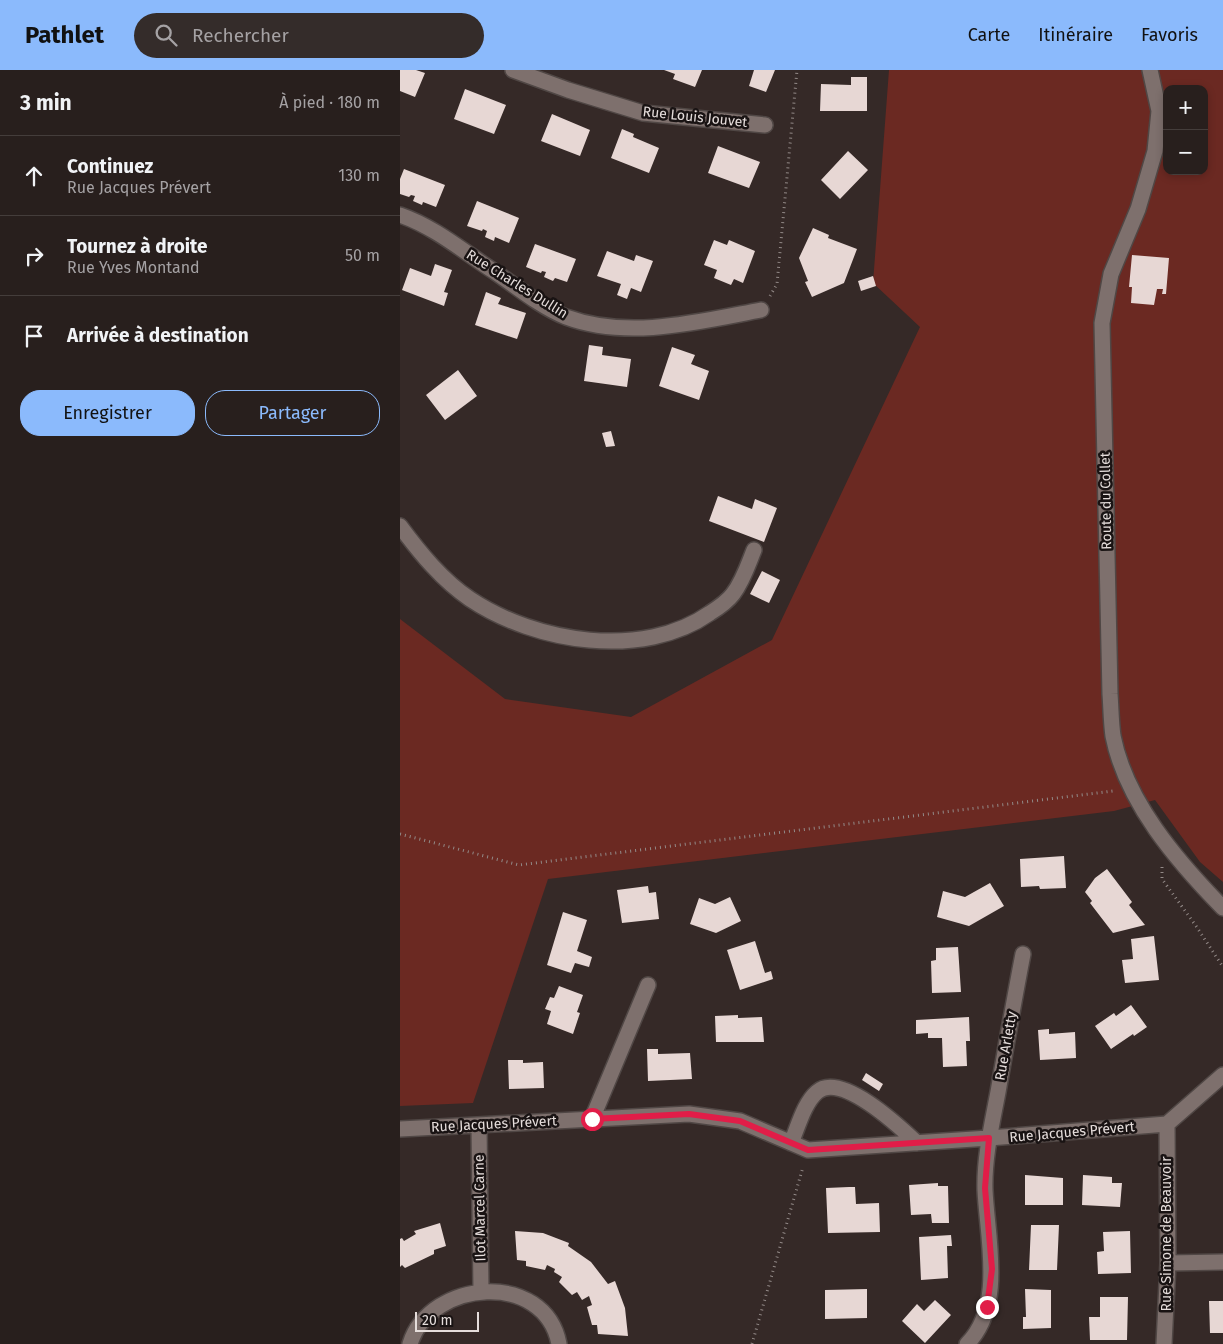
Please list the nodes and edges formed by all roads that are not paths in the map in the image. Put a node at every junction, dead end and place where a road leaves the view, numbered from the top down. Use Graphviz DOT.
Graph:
graph roads {
  1 [pos="513,70"];
  2 [pos="1150,70"];
  3 [pos="765,125"];
  4 [pos="400,215"];
  5 [pos="761,310"];
  6 [pos="400,526"];
  7 [pos="754,550"];
  8 [pos="1223,908"];
  9 [pos="1023,954"];
  10 [pos="648,985"];
  11 [pos="1223,1076"];
  12 [pos="592,1119"];
  13 [pos="1167,1124"];
  14 [pos="479,1125"];
  15 [pos="400,1129"];
  16 [pos="989,1138"];
  17 [pos="791,1143"];
  18 [pos="917,1143"];
  19 [pos="1223,1262"];
  20 [pos="1168,1263"];
  21 [pos="481,1291"];
  22 [pos="410,1344"];
  23 [pos="559,1344"];
  24 [pos="967,1344"];
  25 [pos="1164,1344"];
  1 -- 3 [label="street, Rue Louis Jouvet"];
  2 -- 8 [label="street, Route du Collet"];
  4 -- 5 [label="street, Rue Charles Dullin"];
  6 -- 7 [label="street"];
  9 -- 16 [label="street, Rue Arletty"];
  10 -- 12 [label="street"];
  11 -- 13 [label="street"];
  12 -- 14 [label="street, Rue Jacques Prévert"];
  12 -- 17 [label="street, Rue Jacques Prévert"];
  13 -- 16 [label="street, Rue Jacques Prévert"];
  13 -- 20 [label="street, Rue Simone de Beauvoir"];
  14 -- 15 [label="street, Rue Jacques Prévert"];
  14 -- 21 [label="street, Ilot Marcel Carne"];
  16 -- 18 [label="street, Rue Jacques Prévert"];
  16 -- 24 [label="street, Rue Arletty"];
  17 -- 18 [label="street, Rue Jacques Prévert"];
  17 -- 18 [label="street"];
  19 -- 20 [label="street"];
  20 -- 25 [label="street, Rue Simone de Beauvoir"];
  21 -- 22 [label="street"];
  21 -- 23 [label="street"];
}
